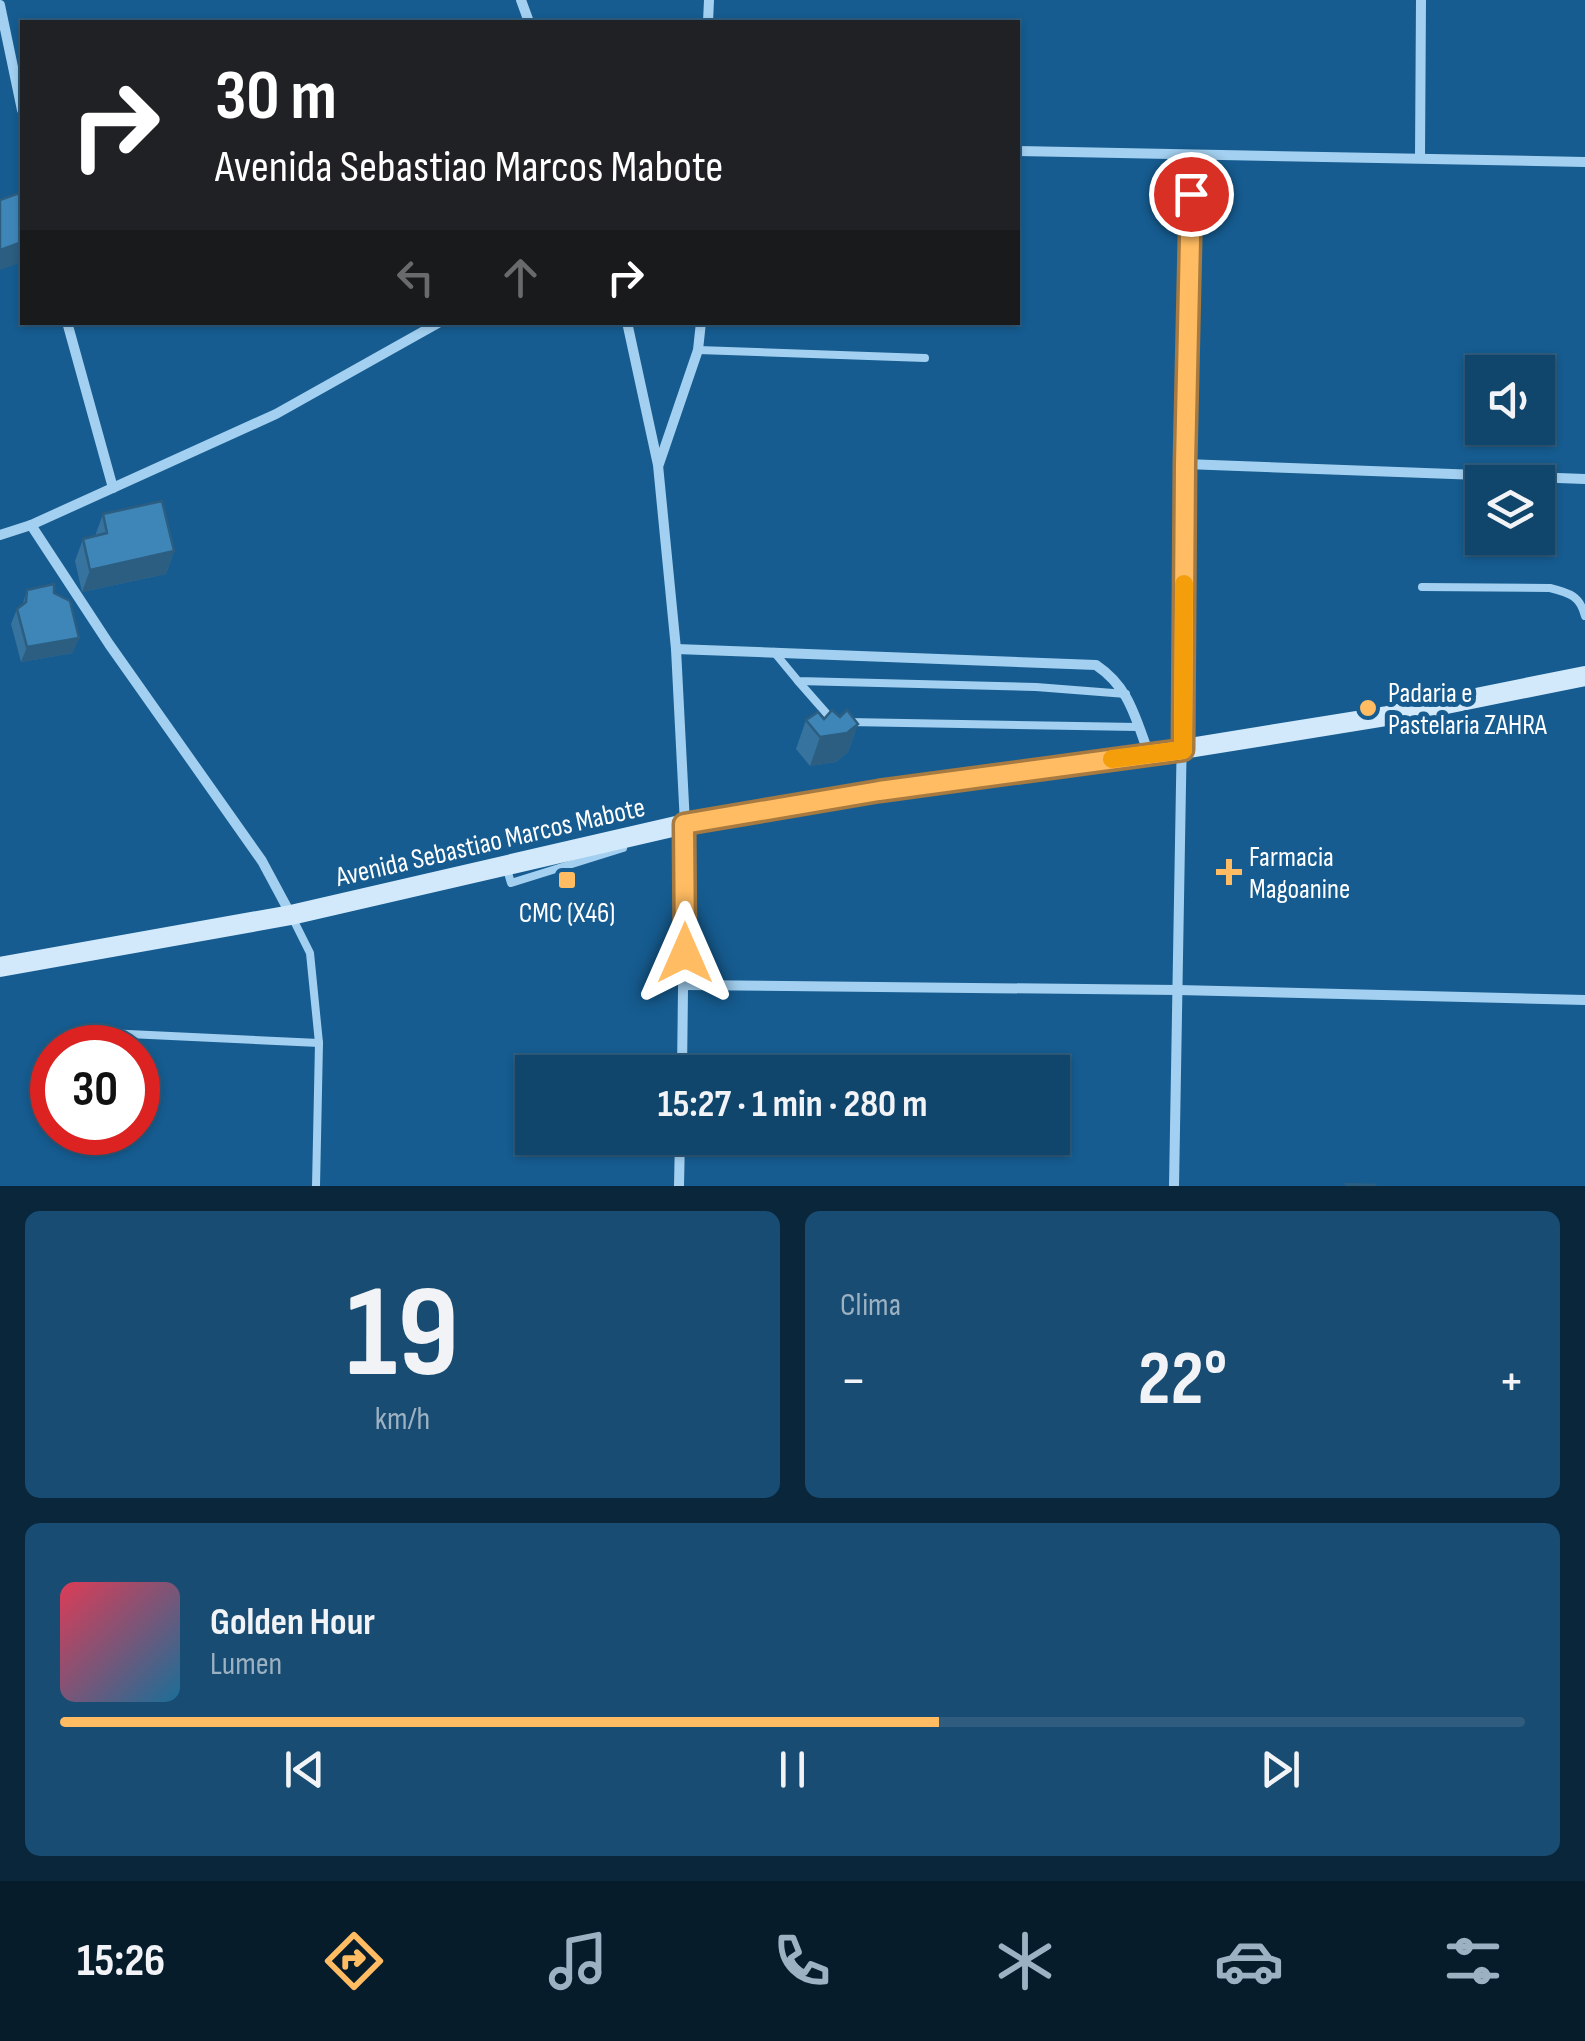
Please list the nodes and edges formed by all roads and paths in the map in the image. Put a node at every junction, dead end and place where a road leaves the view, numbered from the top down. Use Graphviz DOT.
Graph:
graph roads {
  1 [pos="1421,0"];
  2 [pos="0,4"];
  3 [pos="20,100"];
  4 [pos="1020,151"];
  5 [pos="1192,156"];
  6 [pos="1420,157"];
  7 [pos="1585,162"];
  8 [pos="68,325"];
  9 [pos="435,325"];
  10 [pos="628,325"];
  11 [pos="701,325"];
  12 [pos="698,350"];
  13 [pos="925,358"];
  14 [pos="658,464"];
  15 [pos="1185,464"];
  16 [pos="1585,479"];
  17 [pos="113,488"];
  18 [pos="31,525"];
  19 [pos="0,536"];
  20 [pos="1422,588"];
  21 [pos="1585,616"];
  22 [pos="676,649"];
  23 [pos="774,652"];
  24 [pos="1585,676"];
  25 [pos="798,681"];
  26 [pos="1126,694"];
  27 [pos="1138,726"];
  28 [pos="1183,750"];
  29 [pos="1149,754"];
  30 [pos="684,824"];
  31 [pos="291,914"];
  32 [pos="0,968"];
  33 [pos="685,985"];
  34 [pos="1178,990"];
  35 [pos="1585,1000"];
  36 [pos="160,1036"];
  37 [pos="320,1043"];
  38 [pos="683,1055"];
  39 [pos="680,1155"];
  40 [pos="316,1186"];
  41 [pos="679,1186"];
  42 [pos="1174,1186"];
  1 -- 6 [label="street"];
  2 -- 3 [label="street"];
  4 -- 5 [label="street"];
  5 -- 6 [label="street"];
  5 -- 15 [label="street"];
  6 -- 7 [label="street"];
  8 -- 17 [label="street"];
  9 -- 17 [label="street"];
  10 -- 14 [label="street"];
  11 -- 12 [label="street"];
  12 -- 13 [label="lane"];
  12 -- 14 [label="street"];
  14 -- 22 [label="street"];
  15 -- 16 [label="street"];
  15 -- 28 [label="street"];
  17 -- 18 [label="street"];
  18 -- 19 [label="street"];
  18 -- 31 [label="street"];
  20 -- 21 [label="lane"];
  22 -- 23 [label="street"];
  22 -- 30 [label="street"];
  23 -- 25 [label="lane"];
  23 -- 26 [label="street"];
  24 -- 28 [label="main road, Avenida Sebastiao Marcos Mabote"];
  25 -- 26 [label="lane"];
  25 -- 27 [label="lane"];
  26 -- 27 [label="street"];
  27 -- 29 [label="street"];
  28 -- 29 [label="main road, Avenida Sebastiao Marcos Mabote"];
  28 -- 34 [label="street"];
  29 -- 30 [label="main road, Avenida Sebastiao Marcos Mabote"];
  30 -- 31 [label="main road, Avenida Sebastiao Marcos Mabote"];
  30 -- 33 [label="street"];
  31 -- 32 [label="main road, Avenida Sebastiao Marcos Mabote"];
  31 -- 37 [label="lane"];
  33 -- 34 [label="street"];
  33 -- 38 [label="street"];
  34 -- 35 [label="street"];
  34 -- 42 [label="street"];
  36 -- 37 [label="lane"];
  37 -- 40 [label="lane"];
  39 -- 41 [label="street"];
}
